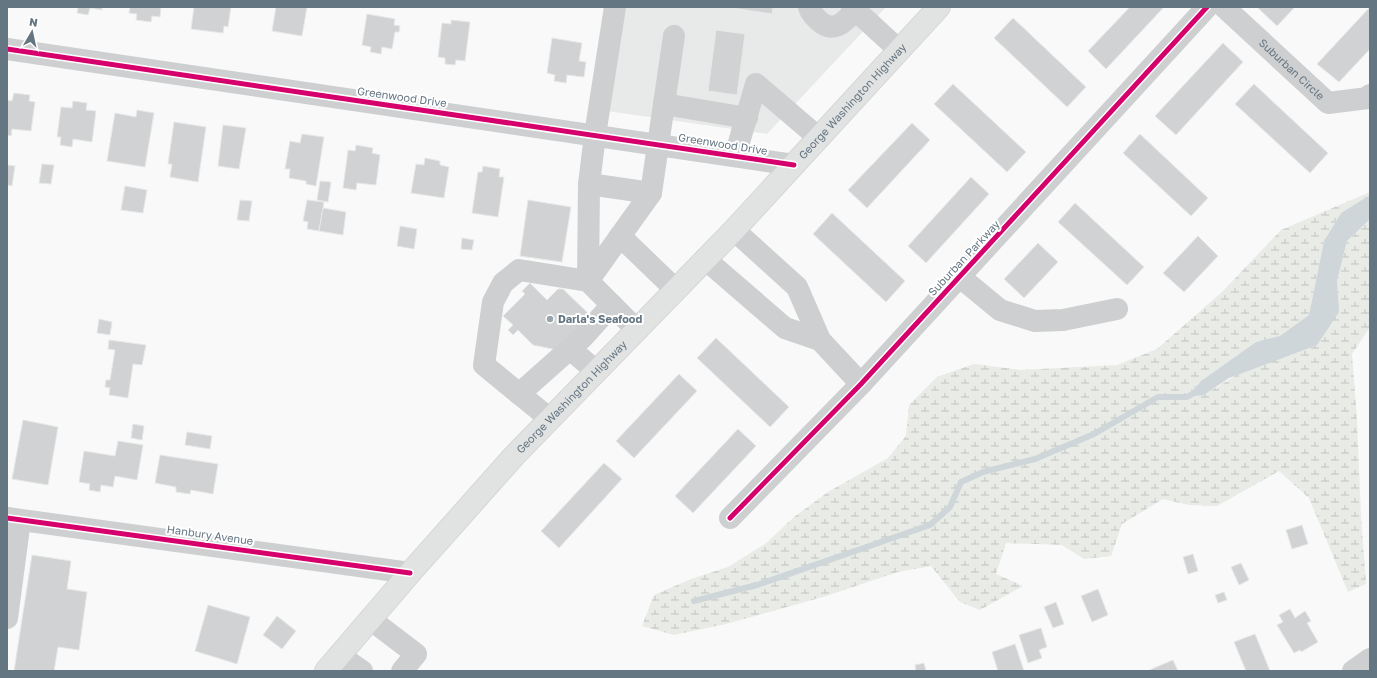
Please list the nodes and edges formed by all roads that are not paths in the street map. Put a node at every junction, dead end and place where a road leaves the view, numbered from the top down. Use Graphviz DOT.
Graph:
graph roads {
  1 [pos="615,7"];
  2 [pos="809,7"];
  3 [pos="939,7"];
  4 [pos="1207,7"];
  5 [pos="1224,7"];
  6 [pos="855,8"];
  7 [pos="674,36"];
  8 [pos="7,49"];
  9 [pos="899,50"];
  10 [pos="1370,95"];
  11 [pos="664,104"];
  12 [pos="747,118"];
  13 [pos="595,135"];
  14 [pos="819,138"];
  15 [pos="657,144"];
  16 [pos="736,156"];
  17 [pos="794,165"];
  18 [pos="590,184"];
  19 [pos="651,193"];
  20 [pos="734,230"];
  21 [pos="620,236"];
  22 [pos="705,259"];
  23 [pos="960,277"];
  24 [pos="588,281"];
  25 [pos="675,289"];
  26 [pos="612,305"];
  27 [pos="1117,308"];
  28 [pos="637,330"];
  29 [pos="820,340"];
  30 [pos="570,349"];
  31 [pos="596,371"];
  32 [pos="862,384"];
  33 [pos="519,394"];
  34 [pos="550,419"];
  35 [pos="730,518"];
  36 [pos="14,519"];
  37 [pos="410,573"];
  38 [pos="7,618"];
  39 [pos="370,619"];
  40 [pos="1370,660"];
  41 [pos="333,663"];
  42 [pos="362,671"];
  43 [pos="402,671"];
  44 [pos="1353,671"];
  1 -- 13 [label="street"];
  2 -- 6 [label="street"];
  3 -- 9 [label="main road, George Washington Highway"];
  4 -- 23 [label="street, Suburban Parkway"];
  5 -- 10 [label="street, Suburban Circle"];
  6 -- 9 [label="street"];
  7 -- 11 [label="street"];
  8 -- 13 [label="street, Greenwood Drive"];
  9 -- 14 [label="main road, George Washington Highway"];
  11 -- 12 [label="street"];
  11 -- 15 [label="street"];
  12 -- 14 [label="street"];
  12 -- 16 [label="street"];
  13 -- 15 [label="street, Greenwood Drive"];
  13 -- 18 [label="street"];
  14 -- 17 [label="main road, George Washington Highway"];
  15 -- 16 [label="street, Greenwood Drive"];
  15 -- 19 [label="street"];
  16 -- 17 [label="street, Greenwood Drive"];
  17 -- 20 [label="main road, George Washington Highway"];
  18 -- 19 [label="street"];
  18 -- 24 [label="street"];
  19 -- 21 [label="street"];
  20 -- 22 [label="main road, George Washington Highway"];
  20 -- 29 [label="street"];
  21 -- 24 [label="street"];
  21 -- 25 [label="street"];
  22 -- 25 [label="main road, George Washington Highway"];
  22 -- 29 [label="street"];
  23 -- 27 [label="street"];
  23 -- 32 [label="street, Suburban Parkway"];
  24 -- 26 [label="street"];
  24 -- 33 [label="street"];
  25 -- 28 [label="main road, George Washington Highway"];
  26 -- 28 [label="street"];
  26 -- 30 [label="street"];
  28 -- 31 [label="main road, George Washington Highway"];
  29 -- 32 [label="street"];
  30 -- 31 [label="street"];
  30 -- 33 [label="street"];
  31 -- 34 [label="main road, George Washington Highway"];
  32 -- 35 [label="street, Suburban Parkway"];
  33 -- 34 [label="street"];
  34 -- 37 [label="main road, George Washington Highway"];
  36 -- 37 [label="street, Hanbury Avenue"];
  36 -- 38 [label="street"];
  37 -- 39 [label="main road, George Washington Highway"];
  39 -- 41 [label="main road, George Washington Highway"];
  39 -- 43 [label="street"];
  40 -- 44 [label="street"];
  41 -- 42 [label="street"];
}
